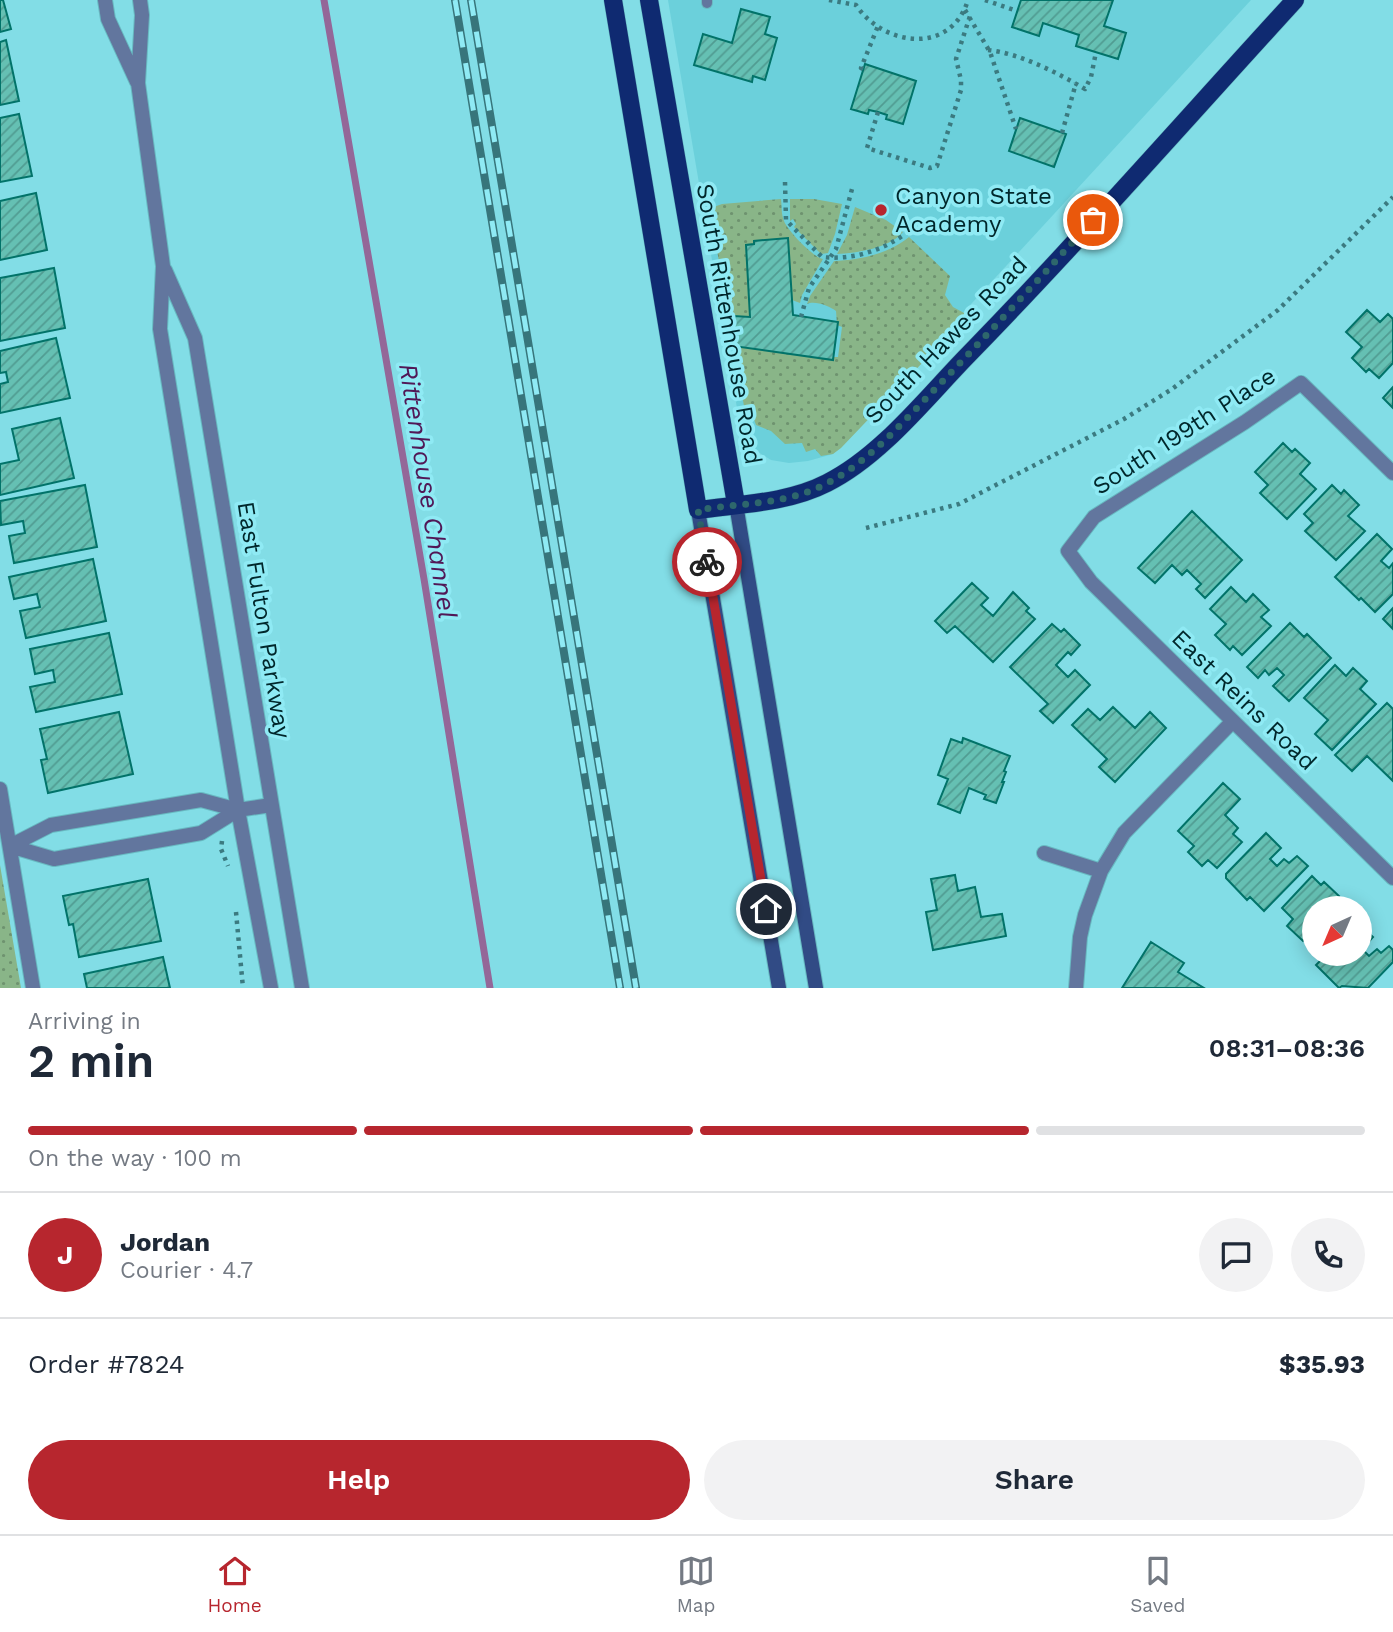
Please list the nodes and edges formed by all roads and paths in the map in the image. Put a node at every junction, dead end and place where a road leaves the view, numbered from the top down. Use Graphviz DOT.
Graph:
graph roads {
  1 [pos="105,0"];
  2 [pos="140,0"];
  3 [pos="612,0"];
  4 [pos="649,0"];
  5 [pos="829,0"];
  6 [pos="968,0"];
  7 [pos="985,0"];
  8 [pos="1295,0"];
  9 [pos="857,2"];
  10 [pos="965,10"];
  11 [pos="1017,11"];
  12 [pos="970,16"];
  13 [pos="878,26"];
  14 [pos="988,50"];
  15 [pos="1096,52"];
  16 [pos="863,69"];
  17 [pos="138,83"];
  18 [pos="1076,83"];
  19 [pos="877,112"];
  20 [pos="1016,129"];
  21 [pos="1062,133"];
  22 [pos="785,182"];
  23 [pos="852,190"];
  24 [pos="1393,197"];
  25 [pos="918,224"];
  26 [pos="830,258"];
  27 [pos="163,265"];
  28 [pos="801,317"];
  29 [pos="1393,473"];
  30 [pos="736,504"];
  31 [pos="698,510"];
  32 [pos="866,527"];
  33 [pos="1068,551"];
  34 [pos="1233,722"];
  35 [pos="0,789"];
  36 [pos="271,805"];
  37 [pos="237,810"];
  38 [pos="223,819"];
  39 [pos="10,846"];
  40 [pos="1044,853"];
  41 [pos="229,869"];
  42 [pos="1101,871"];
  43 [pos="1393,878"];
  44 [pos="235,906"];
  45 [pos="33,988"];
  46 [pos="243,988"];
  47 [pos="271,988"];
  48 [pos="302,988"];
  49 [pos="779,988"];
  50 [pos="816,988"];
  51 [pos="1076,988"];
  1 -- 17 [label="street, East Fulton Parkway"];
  2 -- 17 [label="street, East Fulton Parkway"];
  3 -- 31 [label="main road"];
  4 -- 30 [label="main road, South Rittenhouse Road"];
  5 -- 9 [label="path"];
  6 -- 10 [label="path"];
  7 -- 11 [label="path"];
  8 -- 30 [label="main road, South Hawes Road"];
  9 -- 13 [label="path"];
  10 -- 12 [label="path"];
  10 -- 13 [label="path"];
  12 -- 14 [label="path"];
  12 -- 19 [label="path"];
  13 -- 16 [label="path"];
  14 -- 18 [label="path"];
  14 -- 20 [label="path"];
  15 -- 18 [label="path"];
  17 -- 27 [label="street, East Fulton Parkway"];
  18 -- 21 [label="path"];
  22 -- 26 [label="path"];
  23 -- 26 [label="path"];
  24 -- 32 [label="path"];
  25 -- 26 [label="path"];
  26 -- 28 [label="path"];
  27 -- 36 [label="street, East Fulton Parkway"];
  27 -- 37 [label="street, East Fulton Parkway"];
  29 -- 33 [label="street, South 199th Place"];
  30 -- 31 [label="main road, South Hawes Road"];
  30 -- 50 [label="main road, South Rittenhouse Road"];
  31 -- 49 [label="main road"];
  33 -- 34 [label="street, East Reins Road"];
  34 -- 42 [label="street"];
  34 -- 43 [label="street, East Reins Road"];
  35 -- 39 [label="street"];
  36 -- 37 [label="street"];
  36 -- 48 [label="street, East Fulton Parkway"];
  37 -- 38 [label="street"];
  37 -- 39 [label="street"];
  37 -- 47 [label="street, East Fulton Parkway"];
  38 -- 39 [label="street"];
  38 -- 41 [label="path"];
  39 -- 45 [label="street"];
  40 -- 42 [label="street"];
  42 -- 51 [label="street"];
  44 -- 46 [label="path"];
}
